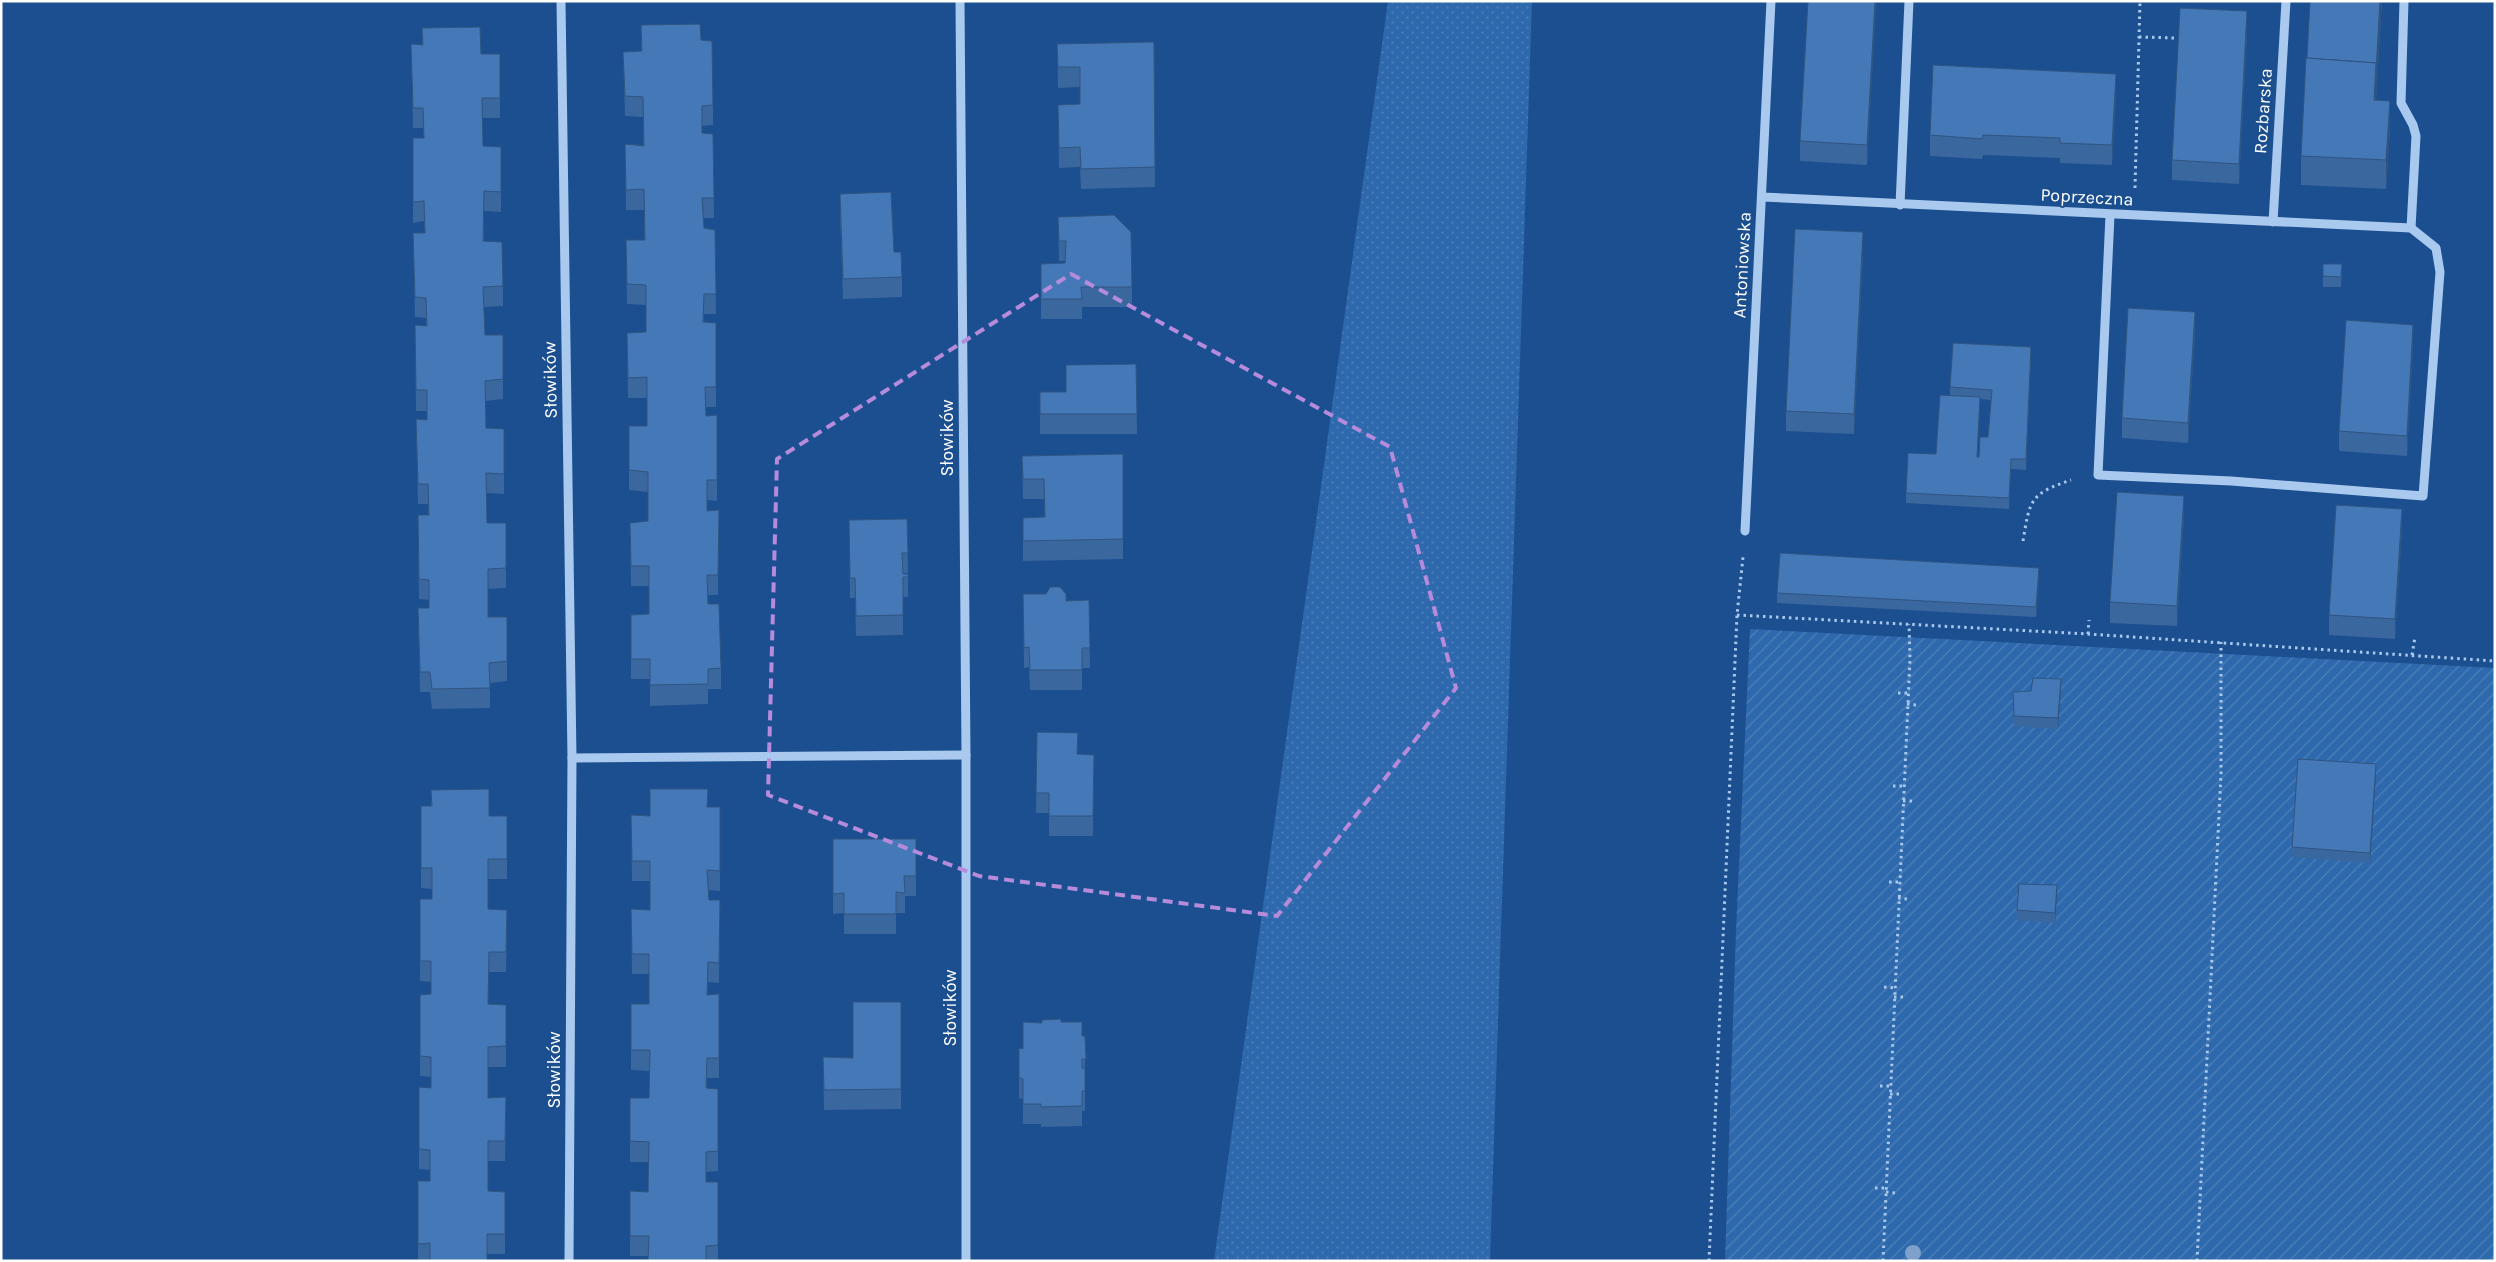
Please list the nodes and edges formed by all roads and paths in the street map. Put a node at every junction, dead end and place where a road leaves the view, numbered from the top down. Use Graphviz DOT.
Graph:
graph roads {
  1 [pos="561,1"];
  2 [pos="960,1"];
  3 [pos="1771,1"];
  4 [pos="1909,1"];
  5 [pos="2140,1"];
  6 [pos="2286,1"];
  7 [pos="2404,1"];
  8 [pos="2140,37"];
  9 [pos="2176,38"];
  10 [pos="1762,197"];
  11 [pos="1900,205"];
  12 [pos="2110,215"];
  13 [pos="2132,216"];
  14 [pos="2273,222"];
  15 [pos="2411,228"];
  16 [pos="2098,475"];
  17 [pos="1746,531"];
  18 [pos="2023,541"];
  19 [pos="1738,615"];
  20 [pos="2089,620"];
  21 [pos="1909,624"];
  22 [pos="2088,634"];
  23 [pos="2415,637"];
  24 [pos="2221,642"];
  25 [pos="2412,655"];
  26 [pos="2495,661"];
  27 [pos="1898,693"];
  28 [pos="1908,694"];
  29 [pos="1907,704"];
  30 [pos="1917,705"];
  31 [pos="966,755"];
  32 [pos="572,758"];
  33 [pos="1893,786"];
  34 [pos="1904,786"];
  35 [pos="1903,801"];
  36 [pos="1912,801"];
  37 [pos="1889,882"];
  38 [pos="1899,882"];
  39 [pos="1898,898"];
  40 [pos="1908,899"];
  41 [pos="1884,987"];
  42 [pos="1895,988"];
  43 [pos="1894,997"];
  44 [pos="1903,997"];
  45 [pos="1880,1086"];
  46 [pos="1890,1086"];
  47 [pos="1890,1094"];
  48 [pos="1899,1094"];
  49 [pos="1875,1188"];
  50 [pos="1886,1190"];
  51 [pos="1895,1192"];
  52 [pos="569,1261"];
  53 [pos="966,1261"];
  54 [pos="1709,1261"];
  55 [pos="1883,1261"];
  56 [pos="2198,1261"];
  1 -- 32 [label="street, Słowików"];
  2 -- 31 [label="street, Słowików"];
  3 -- 10 [label="street, Antoniowska"];
  4 -- 11 [label="street"];
  5 -- 8 [label="path"];
  6 -- 14 [label="street, Rozbarska"];
  7 -- 15 [label="street"];
  8 -- 9 [label="path"];
  8 -- 13 [label="path"];
  10 -- 11 [label="street, Poprzeczna"];
  10 -- 17 [label="street, Antoniowska"];
  11 -- 12 [label="street, Poprzeczna"];
  12 -- 13 [label="street, Poprzeczna"];
  12 -- 16 [label="street"];
  13 -- 14 [label="street, Poprzeczna"];
  14 -- 15 [label="street, Poprzeczna"];
  15 -- 16 [label="street"];
  16 -- 18 [label="path"];
  17 -- 19 [label="path"];
  19 -- 21 [label="path"];
  19 -- 54 [label="path"];
  20 -- 22 [label="path"];
  21 -- 22 [label="path"];
  21 -- 28 [label="path"];
  22 -- 24 [label="path"];
  23 -- 25 [label="path"];
  24 -- 25 [label="path"];
  24 -- 56 [label="path"];
  25 -- 26 [label="path"];
  27 -- 28 [label="path"];
  28 -- 29 [label="path"];
  29 -- 30 [label="path"];
  29 -- 34 [label="path"];
  31 -- 32 [label="street"];
  31 -- 53 [label="street, Słowików"];
  32 -- 52 [label="street, Słowików"];
  33 -- 34 [label="path"];
  34 -- 35 [label="path"];
  35 -- 36 [label="path"];
  35 -- 38 [label="path"];
  37 -- 38 [label="path"];
  38 -- 39 [label="path"];
  39 -- 40 [label="path"];
  39 -- 42 [label="path"];
  41 -- 42 [label="path"];
  42 -- 43 [label="path"];
  43 -- 44 [label="path"];
  43 -- 46 [label="path"];
  45 -- 46 [label="path"];
  46 -- 47 [label="path"];
  47 -- 48 [label="path"];
  47 -- 50 [label="path"];
  49 -- 50 [label="path"];
  50 -- 51 [label="path"];
  50 -- 55 [label="path"];
}
